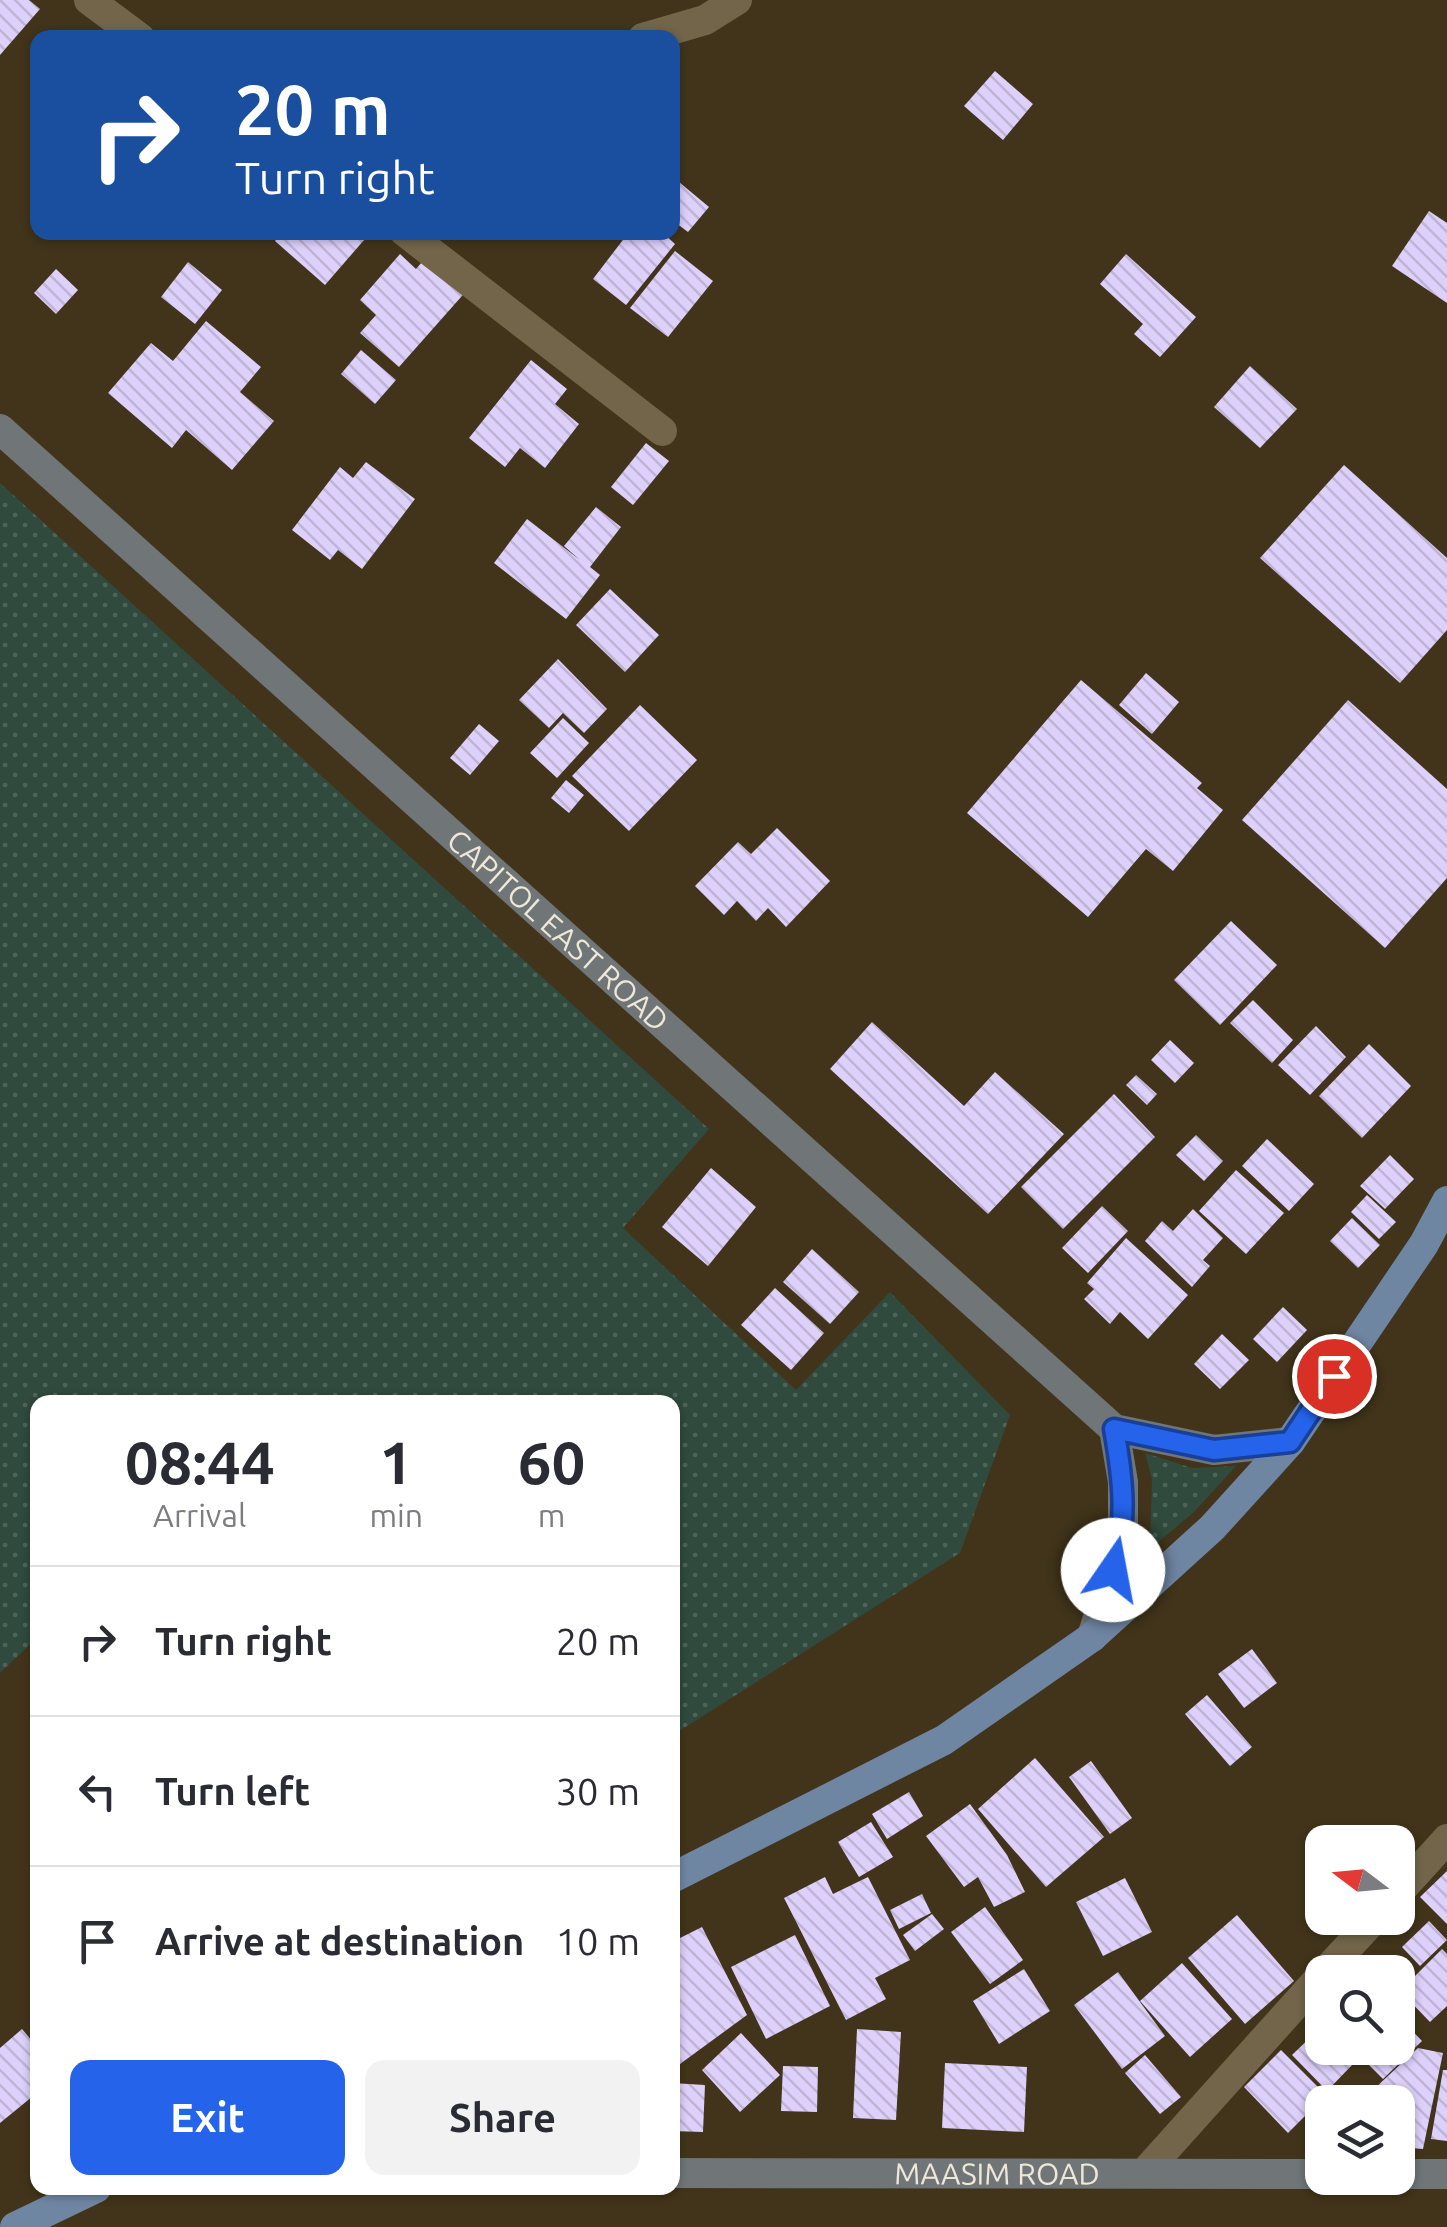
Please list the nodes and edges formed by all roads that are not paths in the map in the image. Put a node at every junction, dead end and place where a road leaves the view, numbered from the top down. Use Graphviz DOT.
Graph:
graph roads {
  1 [pos="89,0"];
  2 [pos="737,0"];
  3 [pos="129,30"];
  4 [pos="671,30"];
  5 [pos="414,240"];
  6 [pos="0,429"];
  7 [pos="662,431"];
  8 [pos="1447,1201"];
  9 [pos="1114,1429"];
  10 [pos="1290,1442"];
  11 [pos="1092,1637"];
  12 [pos="1447,1839"];
  13 [pos="680,1874"];
  14 [pos="1415,1875"];
  15 [pos="1360,1935"];
  16 [pos="1342,1955"];
  17 [pos="1305,1995"];
  18 [pos="1145,2172"];
  19 [pos="680,2173"];
  20 [pos="1305,2174"];
  21 [pos="1415,2174"];
  22 [pos="1447,2174"];
  23 [pos="82,2195"];
  24 [pos="16,2227"];
  1 -- 3 [label="street"];
  2 -- 4 [label="street"];
  5 -- 7 [label="street"];
  6 -- 9 [label="street, CAPITOL EAST ROAD"];
  8 -- 10 [label="main road"];
  9 -- 10 [label="street"];
  9 -- 11 [label="street"];
  10 -- 11 [label="main road"];
  11 -- 13 [label="main road"];
  12 -- 14 [label="street"];
  15 -- 16 [label="street"];
  17 -- 18 [label="street"];
  18 -- 19 [label="street, MAASIM ROAD"];
  18 -- 20 [label="street, MAASIM ROAD"];
  21 -- 22 [label="street"];
  23 -- 24 [label="main road"];
}
